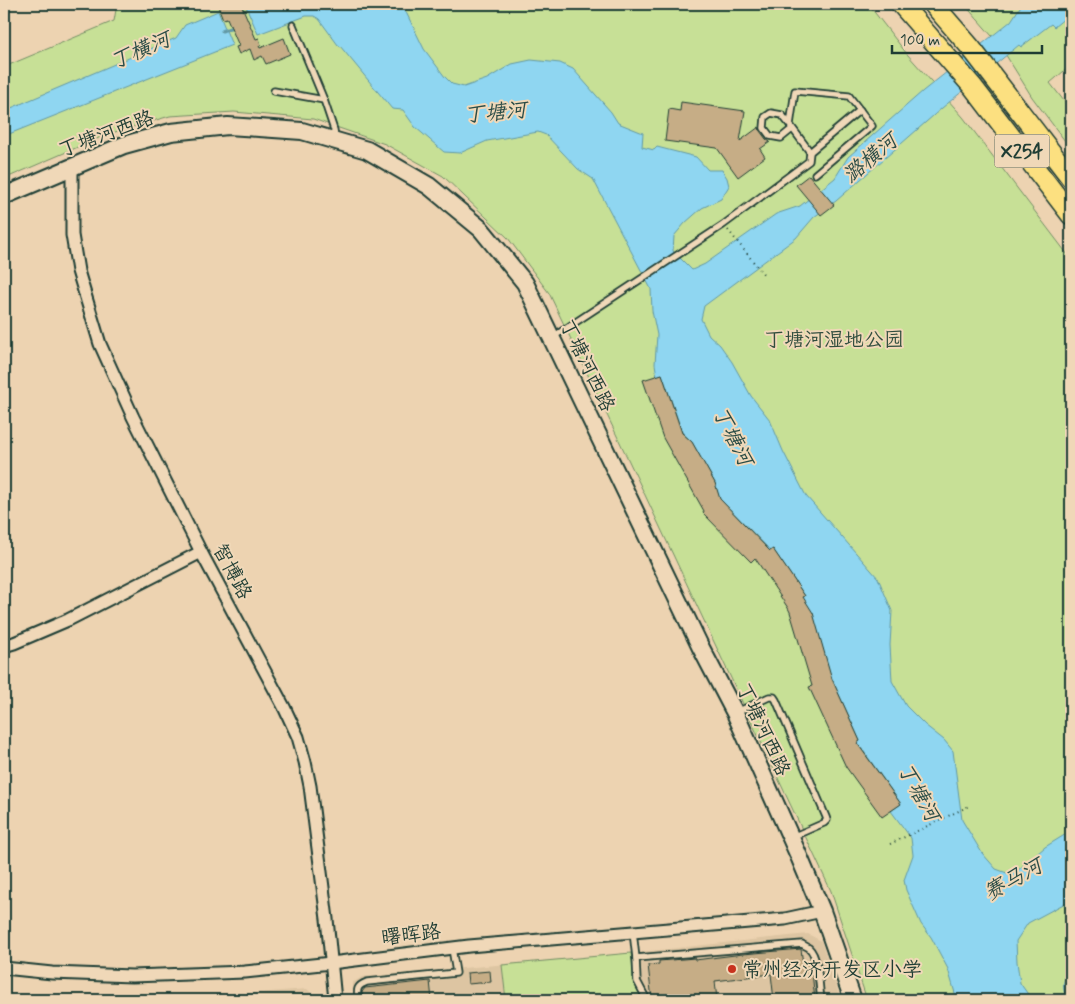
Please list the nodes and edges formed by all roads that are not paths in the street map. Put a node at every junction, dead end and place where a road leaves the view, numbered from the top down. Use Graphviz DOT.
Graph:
graph roads {
  1 [pos="901,4"];
  2 [pos="934,4"];
  3 [pos="293,25"];
  4 [pos="274,91"];
  5 [pos="324,100"];
  6 [pos="860,110"];
  7 [pos="791,127"];
  8 [pos="335,141"];
  9 [pos="810,152"];
  10 [pos="72,168"];
  11 [pos="814,174"];
  12 [pos="1071,178"];
  13 [pos="4,196"];
  14 [pos="1071,214"];
  15 [pos="552,337"];
  16 [pos="201,552"];
  17 [pos="4,646"];
  18 [pos="735,713"];
  19 [pos="791,837"];
  20 [pos="822,911"];
  21 [pos="633,932"];
  22 [pos="452,948"];
  23 [pos="636,958"];
  24 [pos="331,963"];
  25 [pos="4,968"];
  26 [pos="335,1000"];
  27 [pos="358,1000"];
  28 [pos="647,1000"];
  29 [pos="821,1000"];
  30 [pos="853,1000"];
  1 -- 14 [label="main road, X254"];
  2 -- 12 [label="main road, X254"];
  3 -- 5 [label="lane"];
  4 -- 5 [label="lane"];
  5 -- 8 [label="lane"];
  6 -- 7 [label="lane"];
  6 -- 9 [label="lane"];
  6 -- 11 [label="lane"];
  7 -- 7 [label="lane"];
  7 -- 9 [label="lane"];
  8 -- 10 [label="street, 丁塘河西路"];
  8 -- 15 [label="street, 丁塘河西路"];
  9 -- 15 [label="lane"];
  10 -- 13 [label="street, 丁塘河西路"];
  10 -- 16 [label="street, 智博路"];
  15 -- 18 [label="street, 丁塘河西路"];
  16 -- 17 [label="street"];
  16 -- 24 [label="street, 智博路"];
  18 -- 19 [label="street, 丁塘河西路"];
  18 -- 19 [label="lane"];
  19 -- 20 [label="street, 丁塘河西路"];
  20 -- 21 [label="street, 曙晖路"];
  20 -- 30 [label="street, 丁塘河西路"];
  21 -- 22 [label="street, 曙晖路"];
  21 -- 23 [label="lane"];
  22 -- 24 [label="street, 曙晖路"];
  22 -- 27 [label="lane"];
  23 -- 28 [label="lane"];
  23 -- 29 [label="lane"];
  24 -- 25 [label="street, 曙晖路"];
  24 -- 26 [label="street, 智博路"];
}
